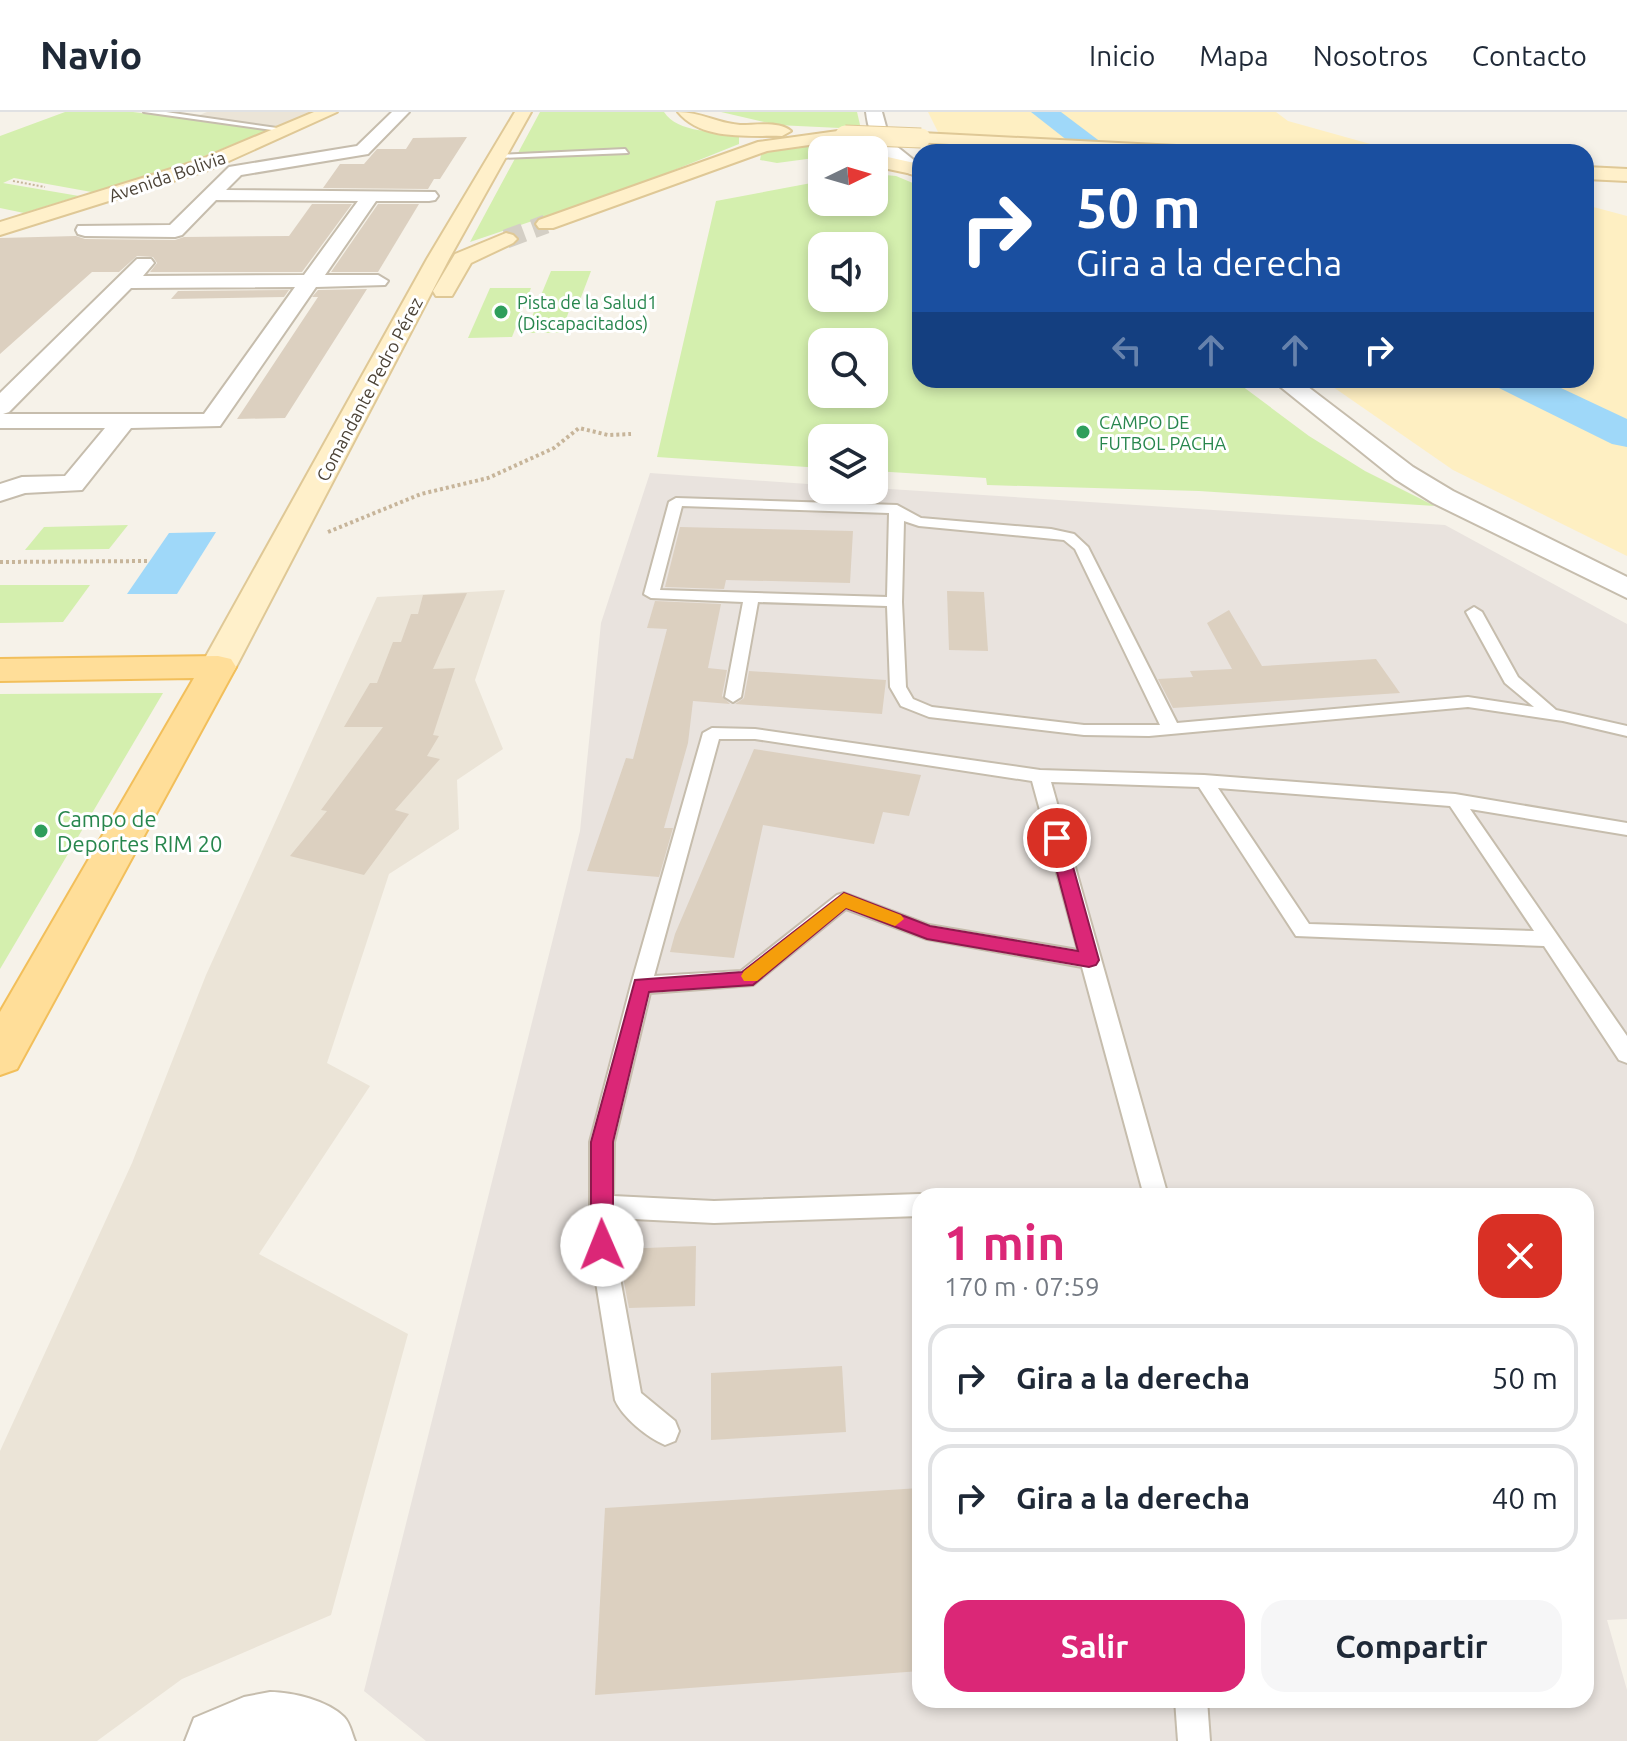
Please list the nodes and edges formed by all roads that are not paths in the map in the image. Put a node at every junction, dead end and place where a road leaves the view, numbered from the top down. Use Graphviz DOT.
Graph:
graph roads {
  1 [pos="148,112"];
  2 [pos="198,112"];
  3 [pos="329,112"];
  4 [pos="401,112"];
  5 [pos="523,112"];
  6 [pos="686,112"];
  7 [pos="703,112"];
  8 [pos="874,112"];
  9 [pos="185,117"];
  10 [pos="287,130"];
  11 [pos="780,130"];
  12 [pos="845,135"];
  13 [pos="1031,144"];
  14 [pos="625,151"];
  15 [pos="500,155"];
  16 [pos="737,155"];
  17 [pos="888,163"];
  18 [pos="912,167"];
  19 [pos="912,169"];
  20 [pos="1594,173"];
  21 [pos="1627,175"];
  22 [pos="321,180"];
  23 [pos="393,180"];
  24 [pos="659,182"];
  25 [pos="212,195"];
  26 [pos="309,196"];
  27 [pos="376,196"];
  28 [pos="429,196"];
  29 [pos="546,224"];
  30 [pos="0,229"];
  31 [pos="85,230"];
  32 [pos="175,231"];
  33 [pos="506,239"];
  34 [pos="378,281"];
  35 [pos="126,282"];
  36 [pos="308,282"];
  37 [pos="1294,388"];
  38 [pos="0,407"];
  39 [pos="0,421"];
  40 [pos="123,422"];
  41 [pos="0,493"];
  42 [pos="896,513"];
  43 [pos="280,553"];
  44 [pos="1627,589"];
  45 [pos="751,598"];
  46 [pos="894,602"];
  47 [pos="1474,612"];
  48 [pos="218,667"];
  49 [pos="0,670"];
  50 [pos="733,697"];
  51 [pos="1556,715"];
  52 [pos="1171,729"];
  53 [pos="1627,731"];
  54 [pos="1040,776"];
  55 [pos="1204,781"];
  56 [pos="1455,800"];
  57 [pos="1627,829"];
  58 [pos="1550,939"];
  59 [pos="1089,960"];
  60 [pos="641,985"];
  61 [pos="1627,1054"];
  62 [pos="0,1055"];
  63 [pos="1154,1188"];
  64 [pos="912,1205"];
  65 [pos="601,1206"];
  66 [pos="665,1431"];
  67 [pos="1192,1708"];
  68 [pos="217,1741"];
  69 [pos="323,1741"];
  70 [pos="1194,1741"];
  1 -- 9 [label="lane"];
  2 -- 9 [label="lane"];
  3 -- 10 [label="main road, Avenida Bolivia"];
  4 -- 25 [label="street"];
  5 -- 15 [label="main road, Comandante Pedro Pérez"];
  6 -- 11 [label="main road"];
  7 -- 11 [label="main road"];
  8 -- 18 [label="street"];
  9 -- 10 [label="lane"];
  10 -- 30 [label="main road, Avenida Bolivia"];
  11 -- 12 [label="main road"];
  12 -- 13 [label="main road, bridge"];
  12 -- 16 [label="main road"];
  14 -- 15 [label="lane"];
  15 -- 43 [label="main road, Comandante Pedro Pérez"];
  16 -- 24 [label="main road"];
  16 -- 24 [label="main road"];
  17 -- 19 [label="main road"];
  20 -- 21 [label="main road"];
  22 -- 26 [label="street"];
  23 -- 27 [label="street"];
  24 -- 29 [label="main road"];
  25 -- 26 [label="street"];
  25 -- 32 [label="street"];
  26 -- 27 [label="street"];
  27 -- 28 [label="street"];
  27 -- 36 [label="street"];
  31 -- 32 [label="street"];
  32 -- 35 [label="street"];
  33 -- 43 [label="main road"];
  34 -- 36 [label="street"];
  35 -- 36 [label="street"];
  35 -- 38 [label="street"];
  36 -- 40 [label="street"];
  37 -- 44 [label="street"];
  39 -- 40 [label="street"];
  40 -- 41 [label="street"];
  42 -- 45 [label="lane"];
  42 -- 46 [label="lane"];
  42 -- 52 [label="lane"];
  43 -- 48 [label="main road, Comandante Pedro Pérez"];
  45 -- 46 [label="lane"];
  45 -- 50 [label="lane"];
  46 -- 52 [label="lane"];
  47 -- 51 [label="lane"];
  48 -- 49 [label="main road"];
  48 -- 62 [label="main road"];
  51 -- 52 [label="lane"];
  51 -- 53 [label="lane"];
  54 -- 55 [label="lane"];
  54 -- 59 [label="lane"];
  54 -- 60 [label="lane"];
  55 -- 56 [label="lane"];
  55 -- 58 [label="lane"];
  56 -- 57 [label="lane"];
  56 -- 58 [label="lane"];
  58 -- 61 [label="lane"];
  59 -- 60 [label="lane"];
  59 -- 63 [label="lane"];
  60 -- 65 [label="lane"];
  64 -- 65 [label="lane"];
  65 -- 66 [label="lane"];
  67 -- 70 [label="lane"];
  68 -- 69 [label="street"];
}
